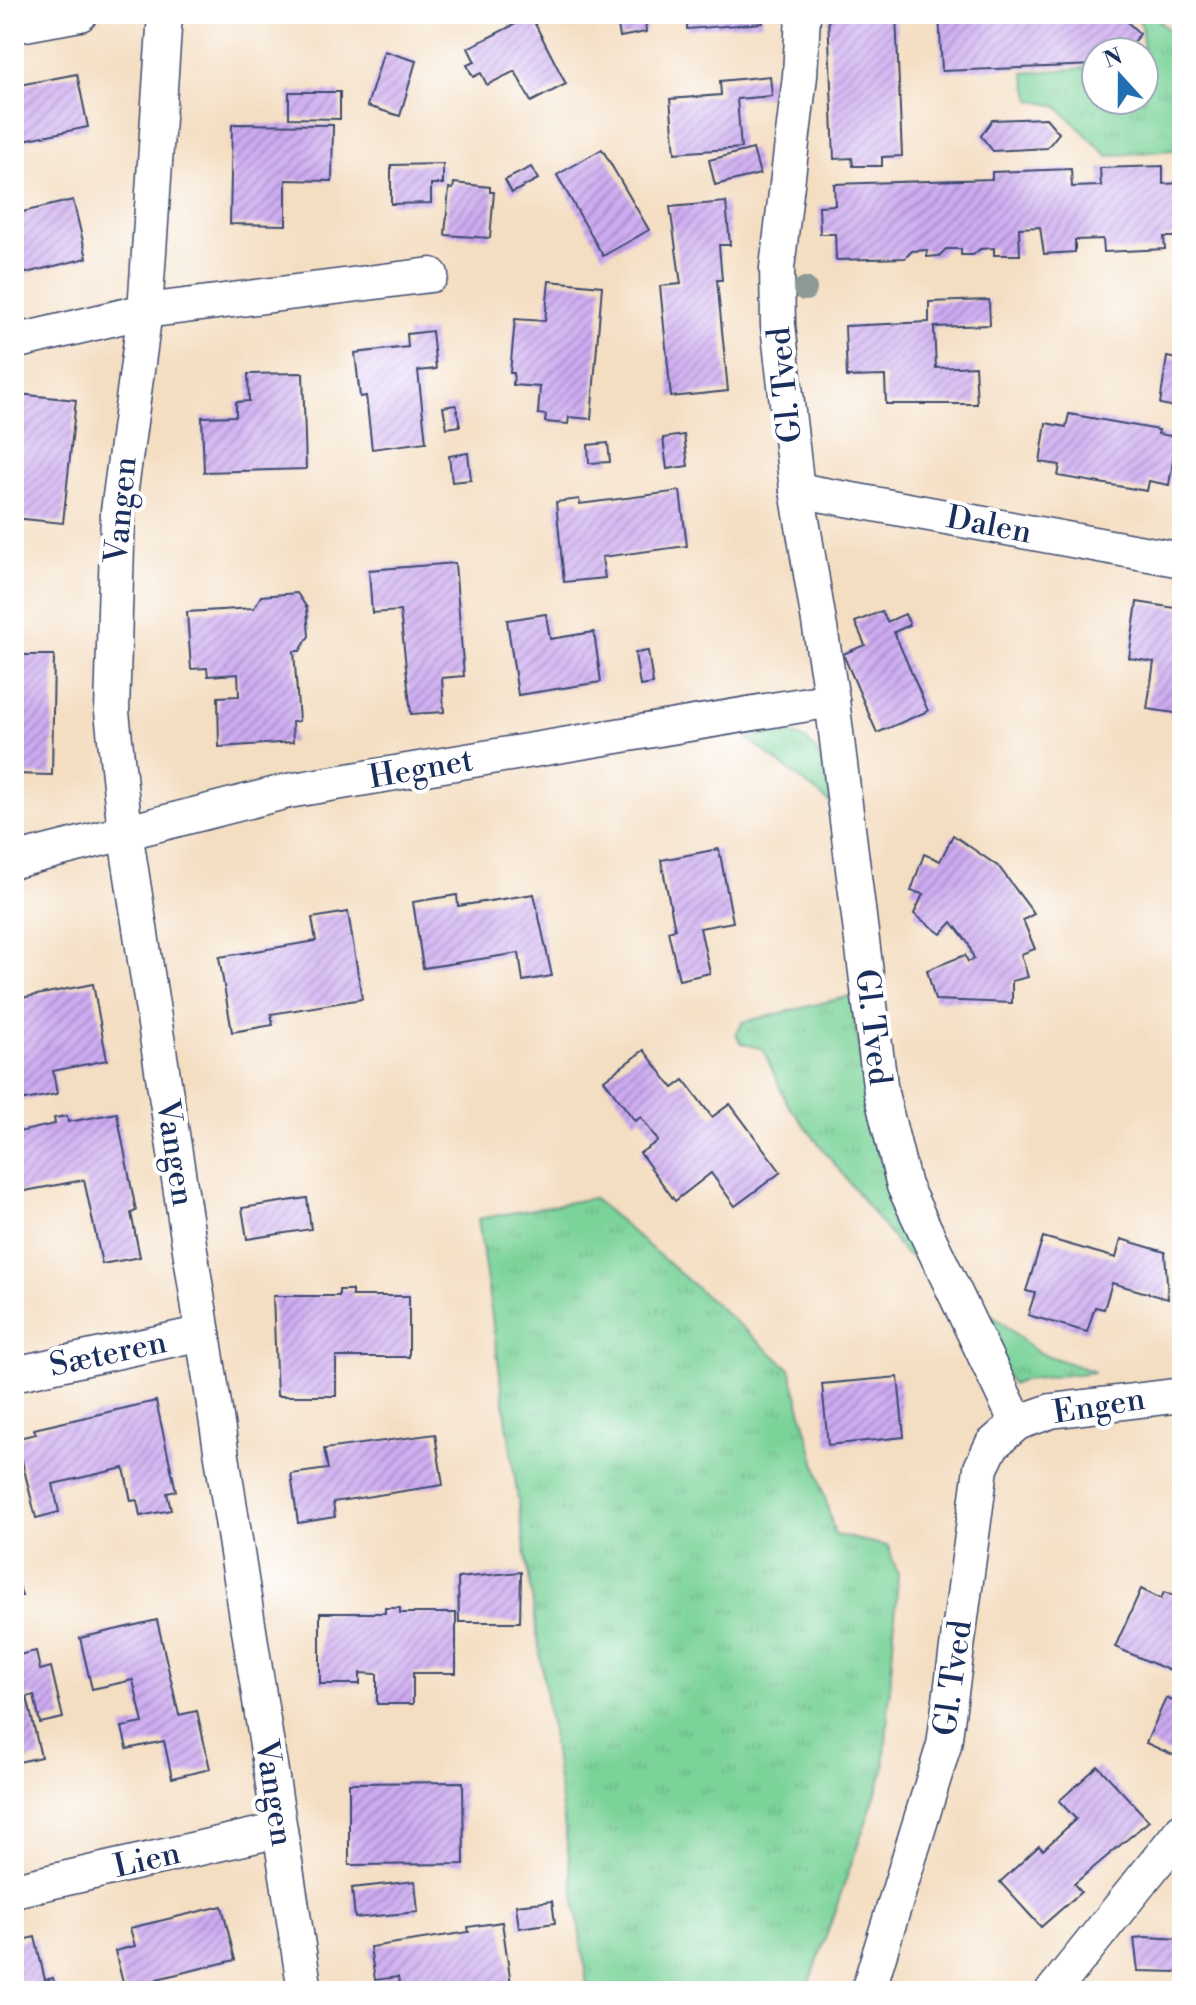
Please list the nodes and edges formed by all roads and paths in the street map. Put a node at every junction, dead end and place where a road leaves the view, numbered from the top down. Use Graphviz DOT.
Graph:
graph roads {
  1 [pos="80,14"];
  2 [pos="165,14"];
  3 [pos="803,14"];
  4 [pos="14,26"];
  5 [pos="431,275"];
  6 [pos="145,311"];
  7 [pos="14,342"];
  8 [pos="797,490"];
  9 [pos="1182,560"];
  10 [pos="832,700"];
  11 [pos="125,831"];
  12 [pos="14,861"];
  13 [pos="203,1333"];
  14 [pos="14,1374"];
  15 [pos="1182,1395"];
  16 [pos="1017,1423"];
  17 [pos="280,1830"];
  18 [pos="1182,1830"];
  19 [pos="1169,1858"];
  20 [pos="14,1890"];
  21 [pos="305,1991"];
  22 [pos="868,1991"];
  23 [pos="1053,1991"];
  1 -- 4 [label="street"];
  2 -- 6 [label="street, Vangen"];
  3 -- 8 [label="street, Gl. Tved"];
  5 -- 6 [label="street"];
  6 -- 7 [label="street"];
  6 -- 11 [label="street, Vangen"];
  8 -- 9 [label="street, Dalen"];
  8 -- 10 [label="street, Gl. Tved"];
  10 -- 11 [label="street, Hegnet"];
  10 -- 16 [label="street, Gl. Tved"];
  11 -- 12 [label="street, Hegnet"];
  11 -- 13 [label="street, Vangen"];
  13 -- 14 [label="street, Sæteren"];
  13 -- 17 [label="street, Vangen"];
  15 -- 16 [label="street, Engen"];
  16 -- 22 [label="street, Gl. Tved"];
  17 -- 20 [label="street, Lien"];
  17 -- 21 [label="street, Vangen"];
  18 -- 19 [label="street"];
  19 -- 23 [label="street"];
}
